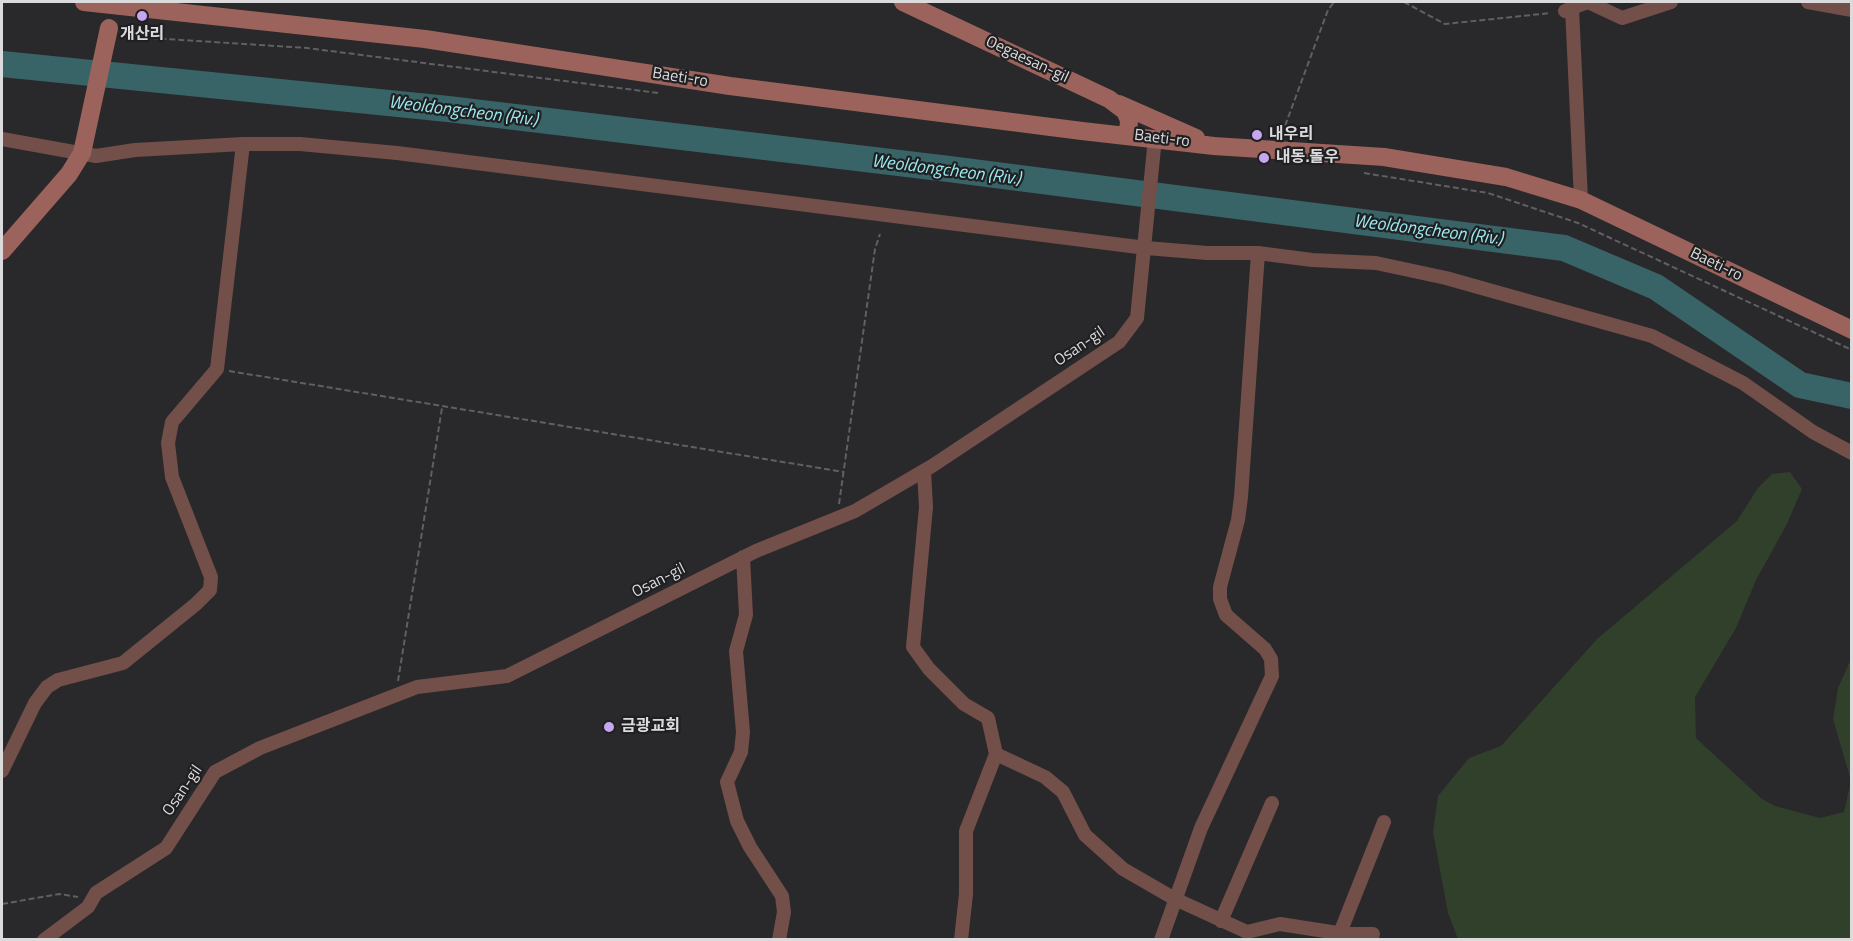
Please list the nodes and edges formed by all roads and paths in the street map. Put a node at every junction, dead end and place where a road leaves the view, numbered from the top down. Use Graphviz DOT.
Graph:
graph roads {
  1 [pos="84,2"];
  2 [pos="903,2"];
  3 [pos="1334,2"];
  4 [pos="1404,2"];
  5 [pos="1671,2"];
  6 [pos="1808,2"];
  7 [pos="114,3"];
  8 [pos="1569,9"];
  9 [pos="1851,10"];
  10 [pos="109,28"];
  11 [pos="663,93"];
  12 [pos="1109,99"];
  13 [pos="1082,131"];
  14 [pos="1128,135"];
  15 [pos="1155,138"];
  16 [pos="2,139"];
  17 [pos="243,144"];
  18 [pos="1214,146"];
  19 [pos="1277,148"];
  20 [pos="83,151"];
  21 [pos="1364,173"];
  22 [pos="1581,200"];
  23 [pos="880,234"];
  24 [pos="1145,246"];
  25 [pos="2,251"];
  26 [pos="1258,253"];
  27 [pos="1851,330"];
  28 [pos="1851,350"];
  29 [pos="218,369"];
  30 [pos="442,408"];
  31 [pos="1851,453"];
  32 [pos="924,471"];
  33 [pos="844,472"];
  34 [pos="844,514"];
  35 [pos="743,557"];
  36 [pos="399,694"];
  37 [pos="996,754"];
  38 [pos="2,771"];
  39 [pos="1272,803"];
  40 [pos="1384,822"];
  41 [pos="1175,899"];
  42 [pos="92,900"];
  43 [pos="2,904"];
  44 [pos="1221,921"];
  45 [pos="1340,933"];
  46 [pos="1373,934"];
  47 [pos="44,939"];
  48 [pos="779,939"];
  49 [pos="961,939"];
  50 [pos="1161,939"];
  1 -- 7 [label="main road, Baeti-ro"];
  2 -- 12 [label="main road, Oegaesan-gil"];
  3 -- 19 [label="path"];
  4 -- 8 [label="path"];
  5 -- 8 [label="street"];
  6 -- 9 [label="street"];
  7 -- 10 [label="street"];
  7 -- 13 [label="main road, Baeti-ro"];
  8 -- 22 [label="street"];
  10 -- 11 [label="path"];
  10 -- 20 [label="main road"];
  12 -- 13 [label="main road"];
  12 -- 14 [label="main road, Oegaesan-gil"];
  12 -- 18 [label="main road"];
  13 -- 14 [label="main road, Baeti-ro"];
  14 -- 15 [label="main road, Baeti-ro"];
  15 -- 18 [label="main road, Baeti-ro"];
  15 -- 24 [label="street, Osan-gil"];
  16 -- 20 [label="street"];
  17 -- 20 [label="street"];
  17 -- 24 [label="street"];
  17 -- 29 [label="street"];
  18 -- 19 [label="main road, Baeti-ro"];
  19 -- 22 [label="main road, Baeti-ro"];
  20 -- 25 [label="main road"];
  21 -- 28 [label="path"];
  22 -- 27 [label="main road, Baeti-ro"];
  23 -- 33 [label="path"];
  24 -- 26 [label="street"];
  24 -- 32 [label="street, Osan-gil"];
  26 -- 31 [label="street"];
  26 -- 41 [label="street"];
  29 -- 30 [label="path"];
  29 -- 38 [label="street"];
  30 -- 33 [label="path"];
  30 -- 36 [label="path"];
  32 -- 34 [label="street, Osan-gil"];
  32 -- 37 [label="street"];
  33 -- 34 [label="path"];
  34 -- 35 [label="street, Osan-gil"];
  35 -- 36 [label="street, Osan-gil"];
  35 -- 48 [label="street"];
  36 -- 42 [label="street, Osan-gil"];
  37 -- 41 [label="street"];
  37 -- 49 [label="street"];
  39 -- 44 [label="street"];
  40 -- 45 [label="street"];
  41 -- 44 [label="street"];
  41 -- 50 [label="street"];
  42 -- 43 [label="path"];
  42 -- 47 [label="street, Osan-gil"];
  44 -- 45 [label="street"];
  45 -- 46 [label="street"];
}
